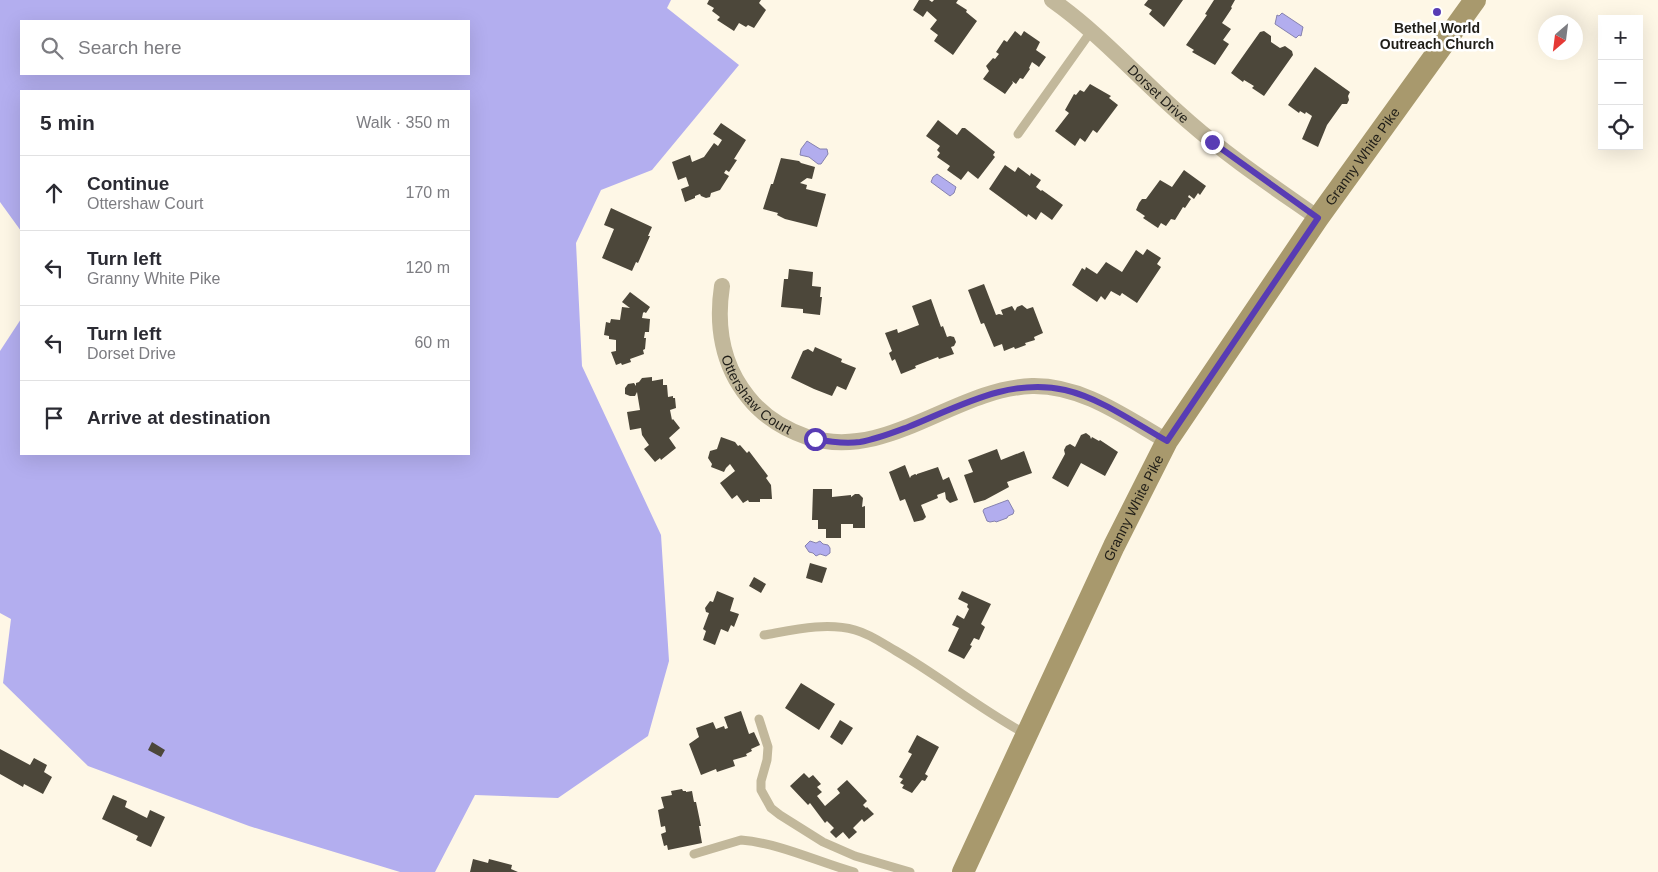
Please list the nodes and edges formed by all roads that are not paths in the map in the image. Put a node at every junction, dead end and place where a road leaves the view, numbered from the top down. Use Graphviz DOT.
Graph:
graph roads {
  1 [pos="1052,0"];
  2 [pos="1475,0"];
  3 [pos="1092,30"];
  4 [pos="1018,134"];
  5 [pos="1318,218"];
  6 [pos="722,286"];
  7 [pos="1167,441"];
  8 [pos="764,635"];
  9 [pos="759,718"];
  10 [pos="1026,734"];
  11 [pos="694,854"];
  12 [pos="854,872"];
  13 [pos="910,872"];
  14 [pos="963,872"];
  1 -- 3 [label="street, Dorset Drive"];
  2 -- 5 [label="main road, Granny White Pike"];
  3 -- 4 [label="lane"];
  3 -- 5 [label="street, Dorset Drive"];
  5 -- 7 [label="main road, Granny White Pike"];
  6 -- 7 [label="street, Ottershaw Court"];
  7 -- 10 [label="main road, Granny White Pike"];
  8 -- 10 [label="lane"];
  9 -- 13 [label="lane"];
  10 -- 14 [label="main road, Granny White Pike"];
  11 -- 12 [label="lane"];
}
